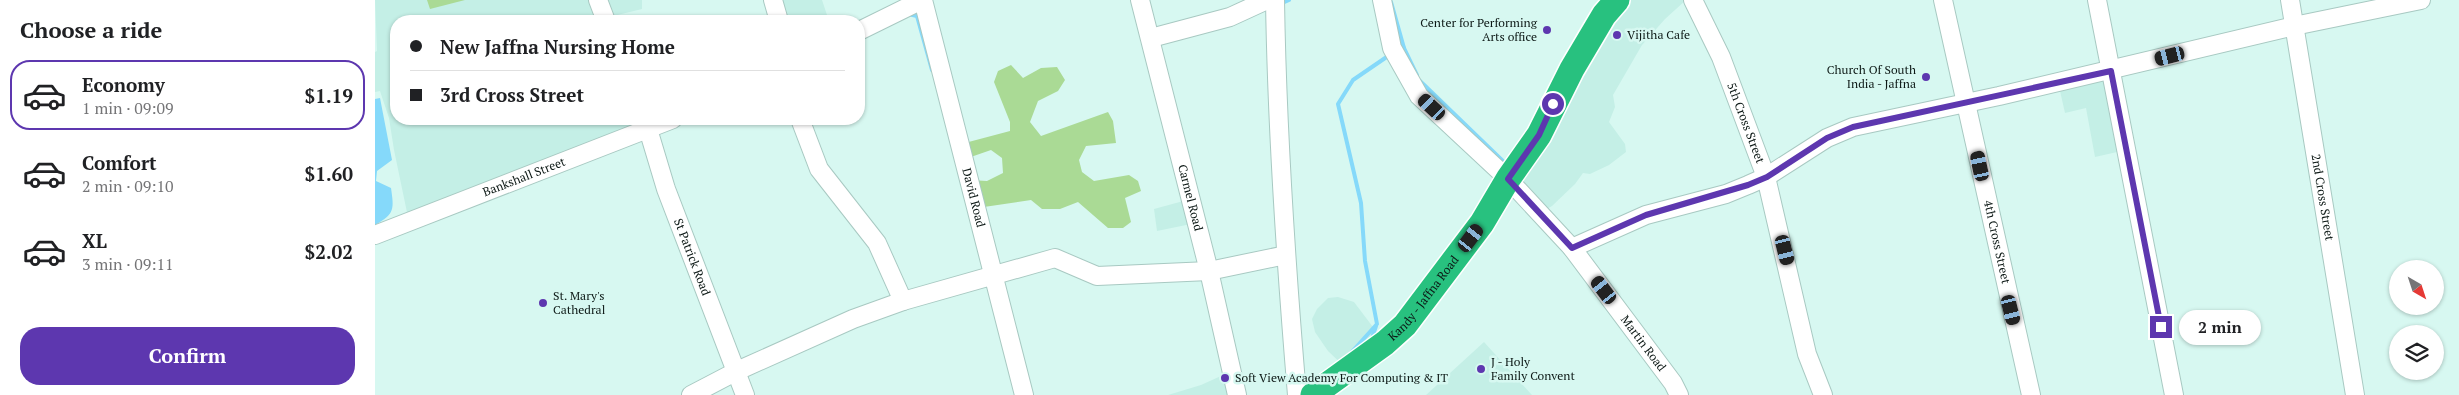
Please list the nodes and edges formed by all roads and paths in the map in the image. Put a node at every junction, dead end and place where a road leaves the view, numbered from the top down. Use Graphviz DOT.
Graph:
graph roads {
  1 [pos="598,0"];
  2 [pos="773,0"];
  3 [pos="923,0"];
  4 [pos="1140,0"];
  5 [pos="1267,0"];
  6 [pos="1275,0"];
  7 [pos="1382,0"];
  8 [pos="1693,0"];
  9 [pos="1943,0"];
  10 [pos="2097,0"];
  11 [pos="2291,0"];
  12 [pos="2421,0"];
  13 [pos="1608,5"];
  14 [pos="604,15"];
  15 [pos="777,15"];
  16 [pos="2294,26"];
  17 [pos="865,28"];
  18 [pos="1151,38"];
  19 [pos="2111,71"];
  20 [pos="1967,103"];
  21 [pos="645,125"];
  22 [pos="647,125"];
  23 [pos="802,125"];
  24 [pos="1767,177"];
  25 [pos="1508,179"];
  26 [pos="375,235"];
  27 [pos="1572,248"];
  28 [pos="1286,255"];
  29 [pos="1209,271"];
  30 [pos="995,275"];
  31 [pos="903,301"];
  32 [pos="737,371"];
  33 [pos="691,395"];
  34 [pos="745,395"];
  35 [pos="1023,395"];
  36 [pos="1237,395"];
  37 [pos="1297,395"];
  38 [pos="1313,395"];
  39 [pos="1679,395"];
  40 [pos="1823,395"];
  41 [pos="2031,395"];
  42 [pos="2174,395"];
  43 [pos="2355,395"];
  1 -- 14 [label="street"];
  2 -- 15 [label="street"];
  3 -- 17 [label="street"];
  3 -- 30 [label="street, David Road"];
  4 -- 18 [label="street, Carmel Road"];
  5 -- 18 [label="street"];
  6 -- 28 [label="street"];
  7 -- 25 [label="street, Martin Road"];
  8 -- 24 [label="street, 5th Cross Street"];
  9 -- 20 [label="street, 4th Cross Street"];
  10 -- 19 [label="street"];
  11 -- 16 [label="street, 2nd Cross Street"];
  12 -- 16 [label="street"];
  13 -- 25 [label="highway, Kandy - Jaffna Road"];
  16 -- 19 [label="street"];
  16 -- 43 [label="street, 2nd Cross Street"];
  18 -- 29 [label="street, Carmel Road"];
  19 -- 20 [label="street"];
  19 -- 42 [label="street"];
  20 -- 24 [label="street"];
  20 -- 41 [label="street, 4th Cross Street"];
  21 -- 26 [label="street, Bankshall Street"];
  22 -- 32 [label="street, St Patrick Road"];
  23 -- 31 [label="street"];
  24 -- 27 [label="street"];
  24 -- 40 [label="street, 5th Cross Street"];
  25 -- 27 [label="street, Martin Road"];
  25 -- 38 [label="highway, Kandy - Jaffna Road"];
  27 -- 39 [label="street, Martin Road"];
  28 -- 29 [label="street"];
  28 -- 37 [label="street"];
  29 -- 30 [label="street"];
  29 -- 36 [label="street, Carmel Road"];
  30 -- 31 [label="street"];
  30 -- 35 [label="street, David Road"];
  31 -- 32 [label="street"];
  32 -- 33 [label="street"];
  32 -- 34 [label="street, St Patrick Road"];
}
